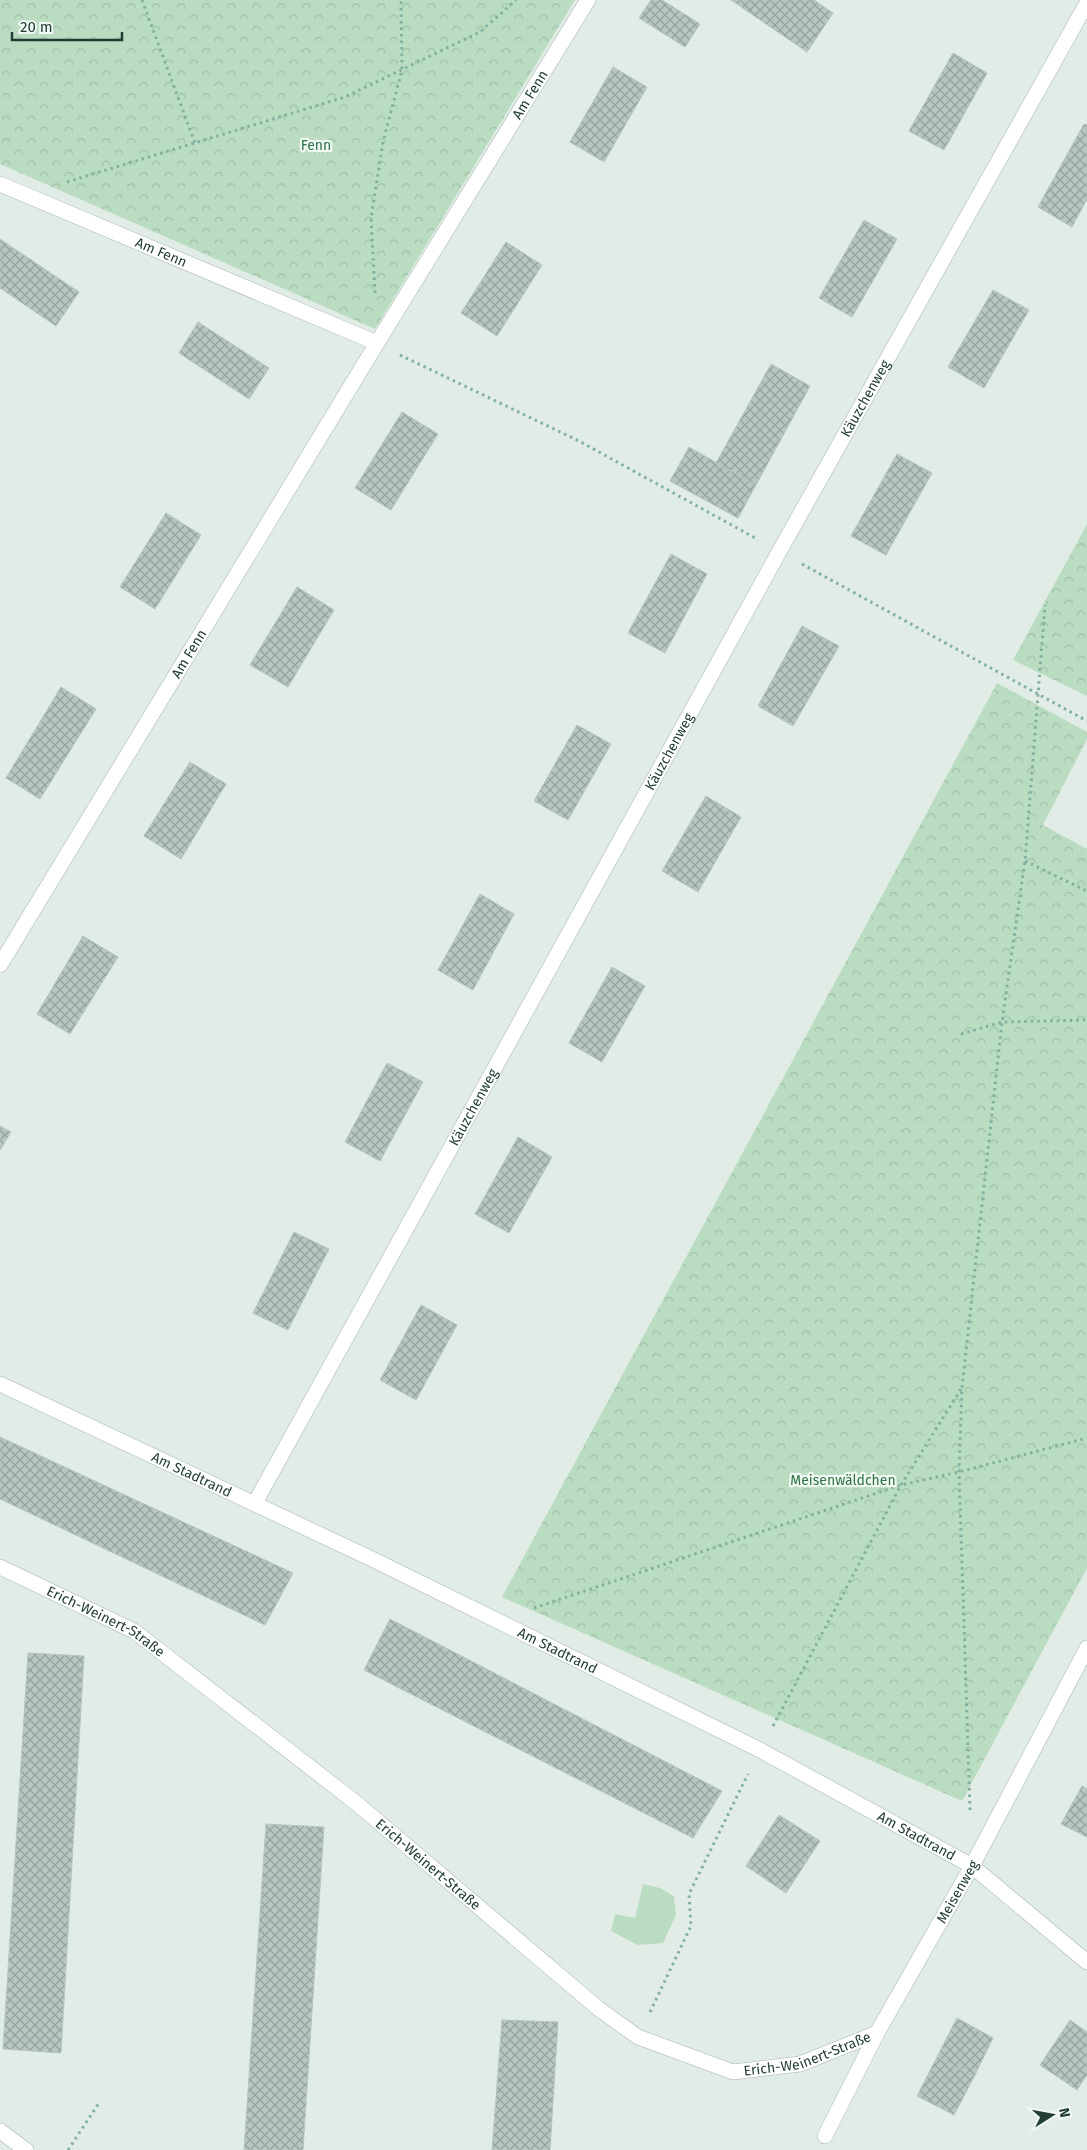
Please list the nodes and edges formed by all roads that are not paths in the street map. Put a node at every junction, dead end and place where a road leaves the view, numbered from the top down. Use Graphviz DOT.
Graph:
graph roads {
  1 [pos="588,0"];
  2 [pos="1087,3"];
  3 [pos="0,184"];
  4 [pos="377,343"];
  5 [pos="0,965"];
  6 [pos="0,1384"];
  7 [pos="255,1503"];
  8 [pos="0,1567"];
  9 [pos="1087,1648"];
  10 [pos="972,1866"];
  11 [pos="1087,1962"];
  12 [pos="878,2033"];
  13 [pos="0,2131"];
  14 [pos="825,2136"];
  15 [pos="26,2150"];
  1 -- 4 [label="street, Am Fenn"];
  2 -- 7 [label="street, Käuzchenweg"];
  3 -- 4 [label="street, Am Fenn"];
  4 -- 5 [label="street, Am Fenn"];
  6 -- 7 [label="street, Am Stadtrand"];
  7 -- 10 [label="street, Am Stadtrand"];
  8 -- 12 [label="street, Erich-Weinert-Straße"];
  9 -- 10 [label="street, Meisenweg"];
  10 -- 11 [label="street, Am Stadtrand"];
  10 -- 12 [label="street, Meisenweg"];
  12 -- 14 [label="street, Meisenweg"];
  13 -- 15 [label="street"];
}
